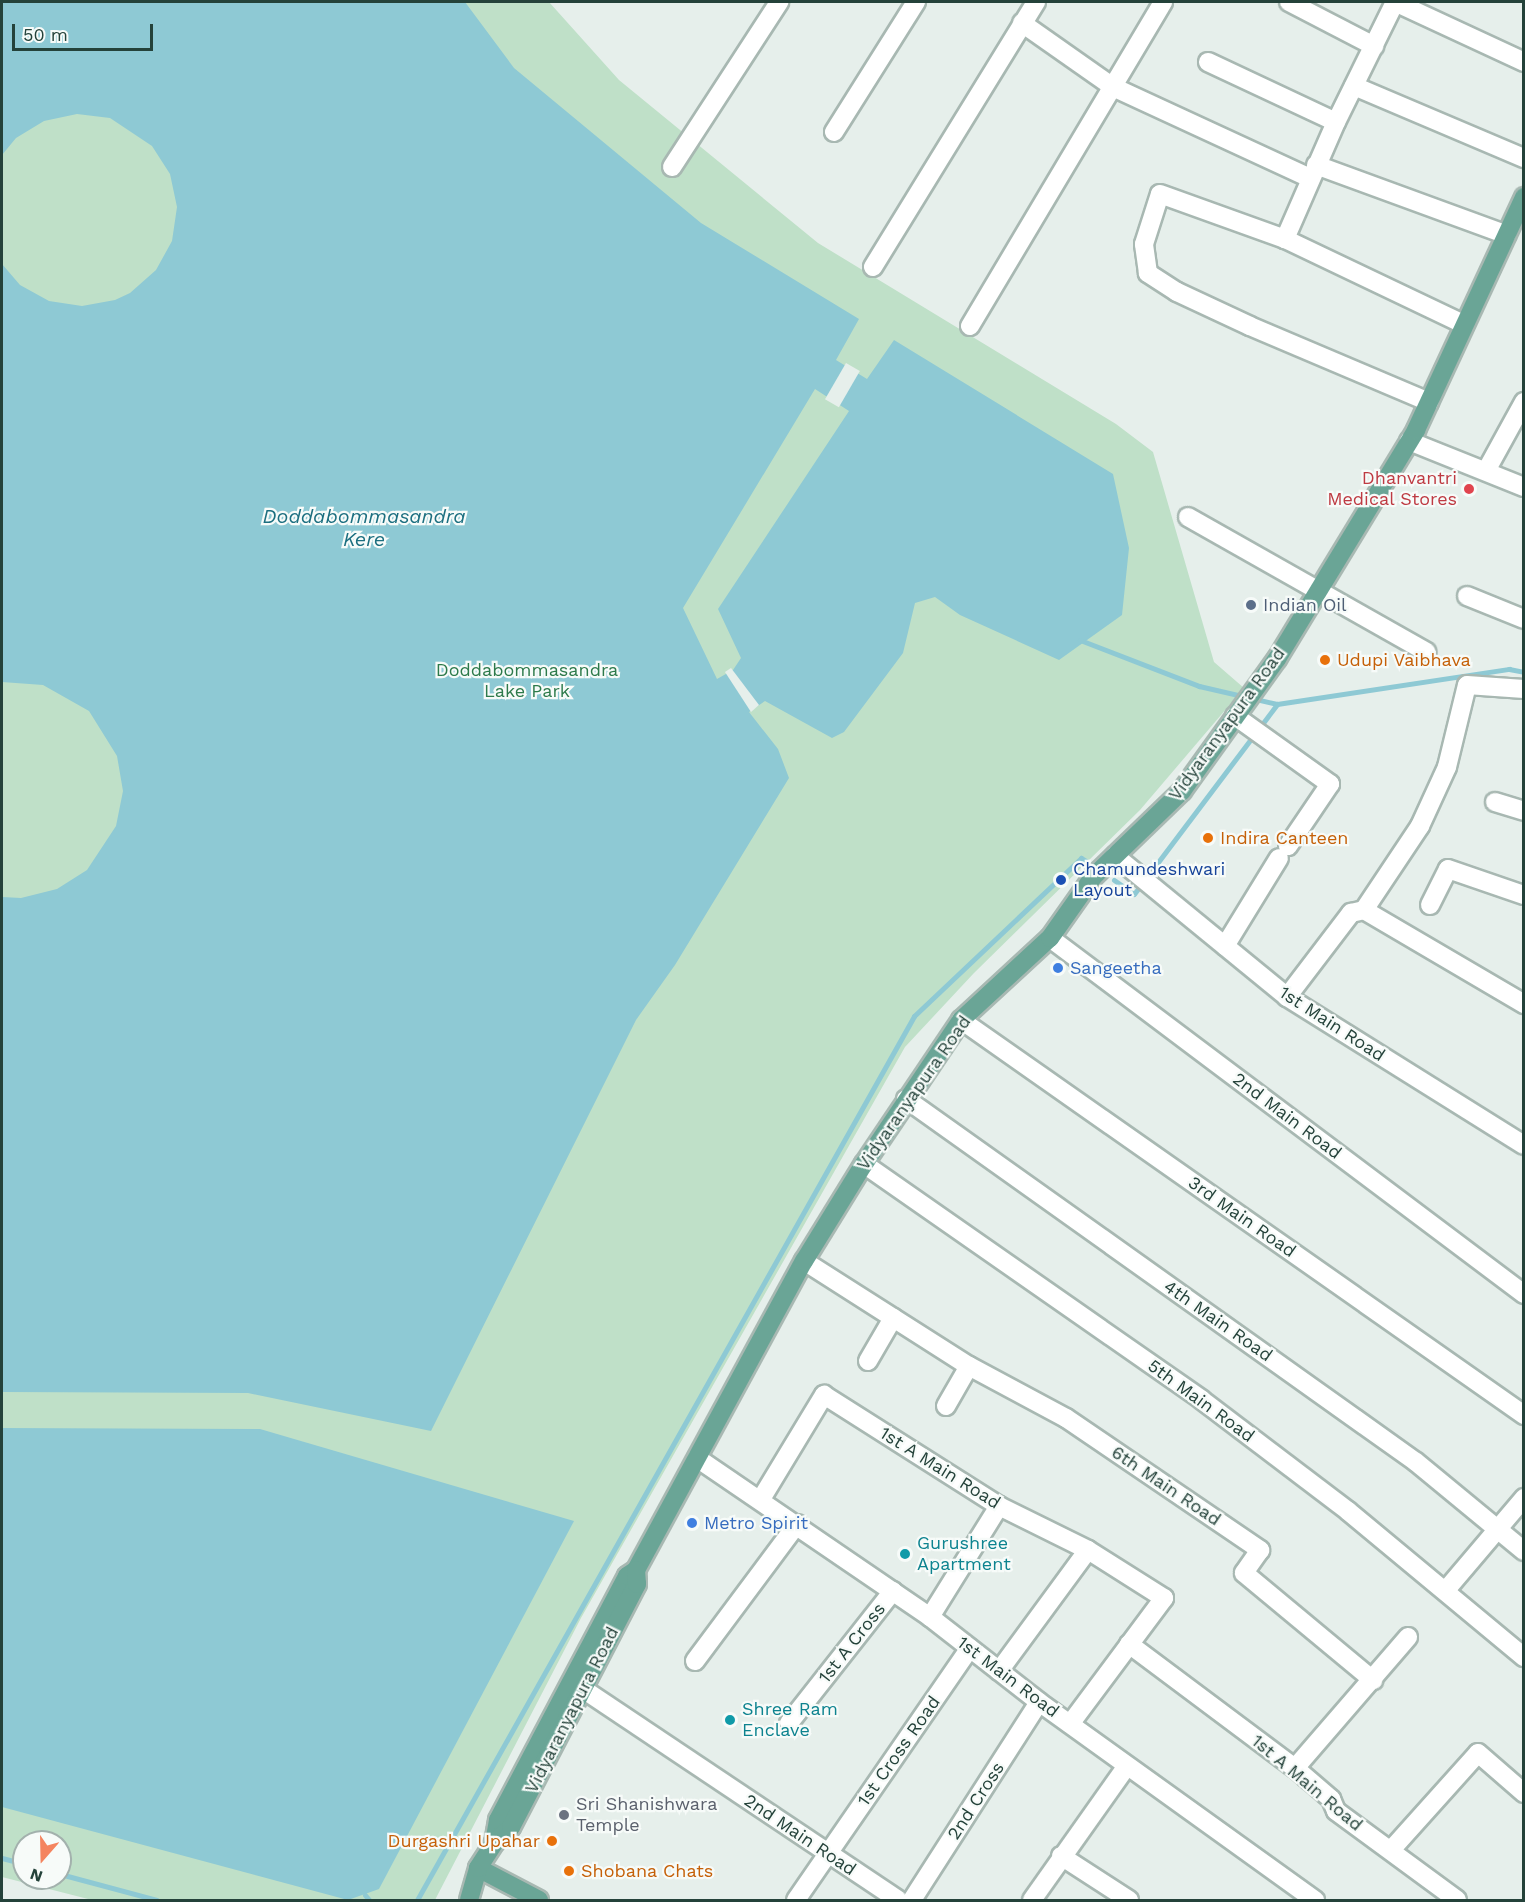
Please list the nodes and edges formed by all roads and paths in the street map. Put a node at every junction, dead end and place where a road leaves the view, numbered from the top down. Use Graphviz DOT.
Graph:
graph roads {
  1 [pos="779,2"];
  2 [pos="916,2"];
  3 [pos="1036,2"];
  4 [pos="1163,2"];
  5 [pos="1290,2"];
  6 [pos="1394,2"];
  7 [pos="1022,23"];
  8 [pos="1374,46"];
  9 [pos="1208,62"];
  10 [pos="1524,62"];
  11 [pos="1354,86"];
  12 [pos="1113,87"];
  13 [pos="1336,122"];
  14 [pos="834,132"];
  15 [pos="1524,158"];
  16 [pos="672,166"];
  17 [pos="1313,172"];
  18 [pos="1524,197"];
  19 [pos="1507,235"];
  20 [pos="1285,239"];
  21 [pos="873,267"];
  22 [pos="1465,325"];
  23 [pos="970,326"];
  24 [pos="1429,402"];
  25 [pos="1524,402"];
  26 [pos="1409,441"];
  27 [pos="1485,471"];
  28 [pos="1524,488"];
  29 [pos="1188,517"];
  30 [pos="1318,592"];
  31 [pos="1467,596"];
  32 [pos="1524,619"];
  33 [pos="1427,652"];
  34 [pos="1524,689"];
  35 [pos="1235,716"];
  36 [pos="1495,802"];
  37 [pos="1524,811"];
  38 [pos="1115,856"];
  39 [pos="1524,895"];
  40 [pos="1431,905"];
  41 [pos="1364,910"];
  42 [pos="1050,938"];
  43 [pos="1225,946"];
  44 [pos="1287,997"];
  45 [pos="1524,1004"];
  46 [pos="961,1020"];
  47 [pos="906,1099"];
  48 [pos="1524,1145"];
  49 [pos="864,1164"];
  50 [pos="804,1261"];
  51 [pos="1524,1294"];
  52 [pos="893,1318"];
  53 [pos="868,1361"];
  54 [pos="969,1366"];
  55 [pos="946,1406"];
  56 [pos="1524,1415"];
  57 [pos="697,1458"];
  58 [pos="1524,1498"];
  59 [pos="761,1499"];
  60 [pos="999,1506"];
  61 [pos="797,1524"];
  62 [pos="1499,1528"];
  63 [pos="1088,1550"];
  64 [pos="1524,1551"];
  65 [pos="636,1570"];
  66 [pos="1446,1590"];
  67 [pos="893,1591"];
  68 [pos="930,1617"];
  69 [pos="1408,1637"];
  70 [pos="1129,1644"];
  71 [pos="970,1648"];
  72 [pos="1524,1657"];
  73 [pos="695,1661"];
  74 [pos="999,1671"];
  75 [pos="1373,1680"];
  76 [pos="583,1689"];
  77 [pos="1040,1702"];
  78 [pos="789,1723"];
  79 [pos="1070,1724"];
  80 [pos="1127,1766"];
  81 [pos="1295,1768"];
  82 [pos="1524,1793"];
  83 [pos="494,1843"];
  84 [pos="1391,1850"];
  85 [pos="828,1854"];
  86 [pos="1061,1856"];
  87 [pos="478,1868"];
  88 [pos="466,1898"];
  89 [pos="539,1900"];
  90 [pos="796,1900"];
  91 [pos="898,1900"];
  92 [pos="912,1900"];
  93 [pos="1032,1900"];
  94 [pos="1129,1900"];
  95 [pos="1315,1900"];
  96 [pos="1457,1900"];
  1 -- 16 [label="street"];
  2 -- 14 [label="street"];
  3 -- 7 [label="street"];
  4 -- 12 [label="street"];
  5 -- 8 [label="street"];
  6 -- 8 [label="street"];
  6 -- 10 [label="street"];
  7 -- 12 [label="street"];
  7 -- 21 [label="street"];
  8 -- 11 [label="street"];
  9 -- 13 [label="street"];
  11 -- 13 [label="street"];
  11 -- 15 [label="street"];
  12 -- 17 [label="street"];
  12 -- 23 [label="street"];
  13 -- 17 [label="street"];
  17 -- 19 [label="street"];
  17 -- 20 [label="street"];
  18 -- 19 [label="main road, Vidyaranyapura Road"];
  19 -- 22 [label="main road, Vidyaranyapura Road"];
  20 -- 22 [label="street"];
  20 -- 24 [label="street"];
  22 -- 24 [label="main road, Vidyaranyapura Road"];
  24 -- 26 [label="main road, Vidyaranyapura Road"];
  25 -- 27 [label="street"];
  26 -- 27 [label="street"];
  26 -- 30 [label="main road, Vidyaranyapura Road"];
  27 -- 28 [label="street"];
  29 -- 30 [label="street"];
  30 -- 33 [label="street"];
  30 -- 35 [label="main road, Vidyaranyapura Road"];
  31 -- 32 [label="street"];
  34 -- 41 [label="street"];
  35 -- 38 [label="main road, Vidyaranyapura Road"];
  35 -- 43 [label="street"];
  36 -- 37 [label="street"];
  38 -- 42 [label="main road, Vidyaranyapura Road"];
  38 -- 43 [label="street, 1st Main Road"];
  39 -- 40 [label="street"];
  41 -- 44 [label="street"];
  41 -- 45 [label="street"];
  42 -- 46 [label="main road, Vidyaranyapura Road"];
  42 -- 51 [label="street, 2nd Main Road"];
  43 -- 44 [label="street, 1st Main Road"];
  44 -- 48 [label="street, 1st Main Road"];
  46 -- 47 [label="main road, Vidyaranyapura Road"];
  46 -- 56 [label="street, 3rd Main Road"];
  47 -- 49 [label="main road, Vidyaranyapura Road"];
  47 -- 62 [label="street, 4th Main Road"];
  49 -- 50 [label="main road, Vidyaranyapura Road"];
  49 -- 66 [label="street, 5th Main Road"];
  50 -- 52 [label="street, 6th Main Road"];
  50 -- 57 [label="main road, Vidyaranyapura Road"];
  52 -- 53 [label="street"];
  52 -- 54 [label="street, 6th Main Road"];
  54 -- 55 [label="street"];
  54 -- 75 [label="street, 6th Main Road"];
  57 -- 59 [label="street, 1st Main Road"];
  57 -- 65 [label="main road, Vidyaranyapura Road"];
  58 -- 62 [label="street"];
  59 -- 60 [label="street, 1st A Main Road"];
  59 -- 61 [label="street, 1st Main Road"];
  60 -- 63 [label="street, 1st A Main Road"];
  60 -- 68 [label="street"];
  61 -- 67 [label="street, 1st Main Road"];
  61 -- 73 [label="street"];
  62 -- 64 [label="street, 4th Main Road"];
  62 -- 66 [label="street"];
  63 -- 70 [label="street, 1st A Main Road"];
  63 -- 74 [label="street"];
  65 -- 76 [label="main road, Vidyaranyapura Road"];
  65 -- 83 [label="main road, Vidyaranyapura Road"];
  66 -- 72 [label="street, 5th Main Road"];
  67 -- 68 [label="street, 1st Main Road"];
  67 -- 78 [label="street, 1st A Cross"];
  68 -- 71 [label="street, 1st Main Road"];
  69 -- 75 [label="street"];
  70 -- 79 [label="street"];
  70 -- 81 [label="street, 1st A Main Road"];
  71 -- 74 [label="street, 1st Main Road"];
  71 -- 85 [label="street, 1st Cross Road"];
  74 -- 77 [label="street, 1st Main Road"];
  75 -- 81 [label="street"];
  76 -- 83 [label="main road, Vidyaranyapura Road"];
  76 -- 85 [label="street, 2nd Main Road"];
  77 -- 79 [label="street, 1st Main Road"];
  77 -- 92 [label="street, 2nd Cross"];
  79 -- 80 [label="street, 1st Main Road"];
  80 -- 86 [label="street"];
  80 -- 95 [label="street, 1st Main Road"];
  81 -- 84 [label="street, 1st A Main Road"];
  82 -- 84 [label="street"];
  83 -- 87 [label="main road, Vidyaranyapura Road"];
  84 -- 96 [label="street, 1st A Main Road"];
  85 -- 90 [label="street"];
  85 -- 91 [label="street, 2nd Main Road"];
  86 -- 93 [label="street"];
  86 -- 94 [label="street"];
  87 -- 88 [label="main road"];
  87 -- 89 [label="main road"];
}
